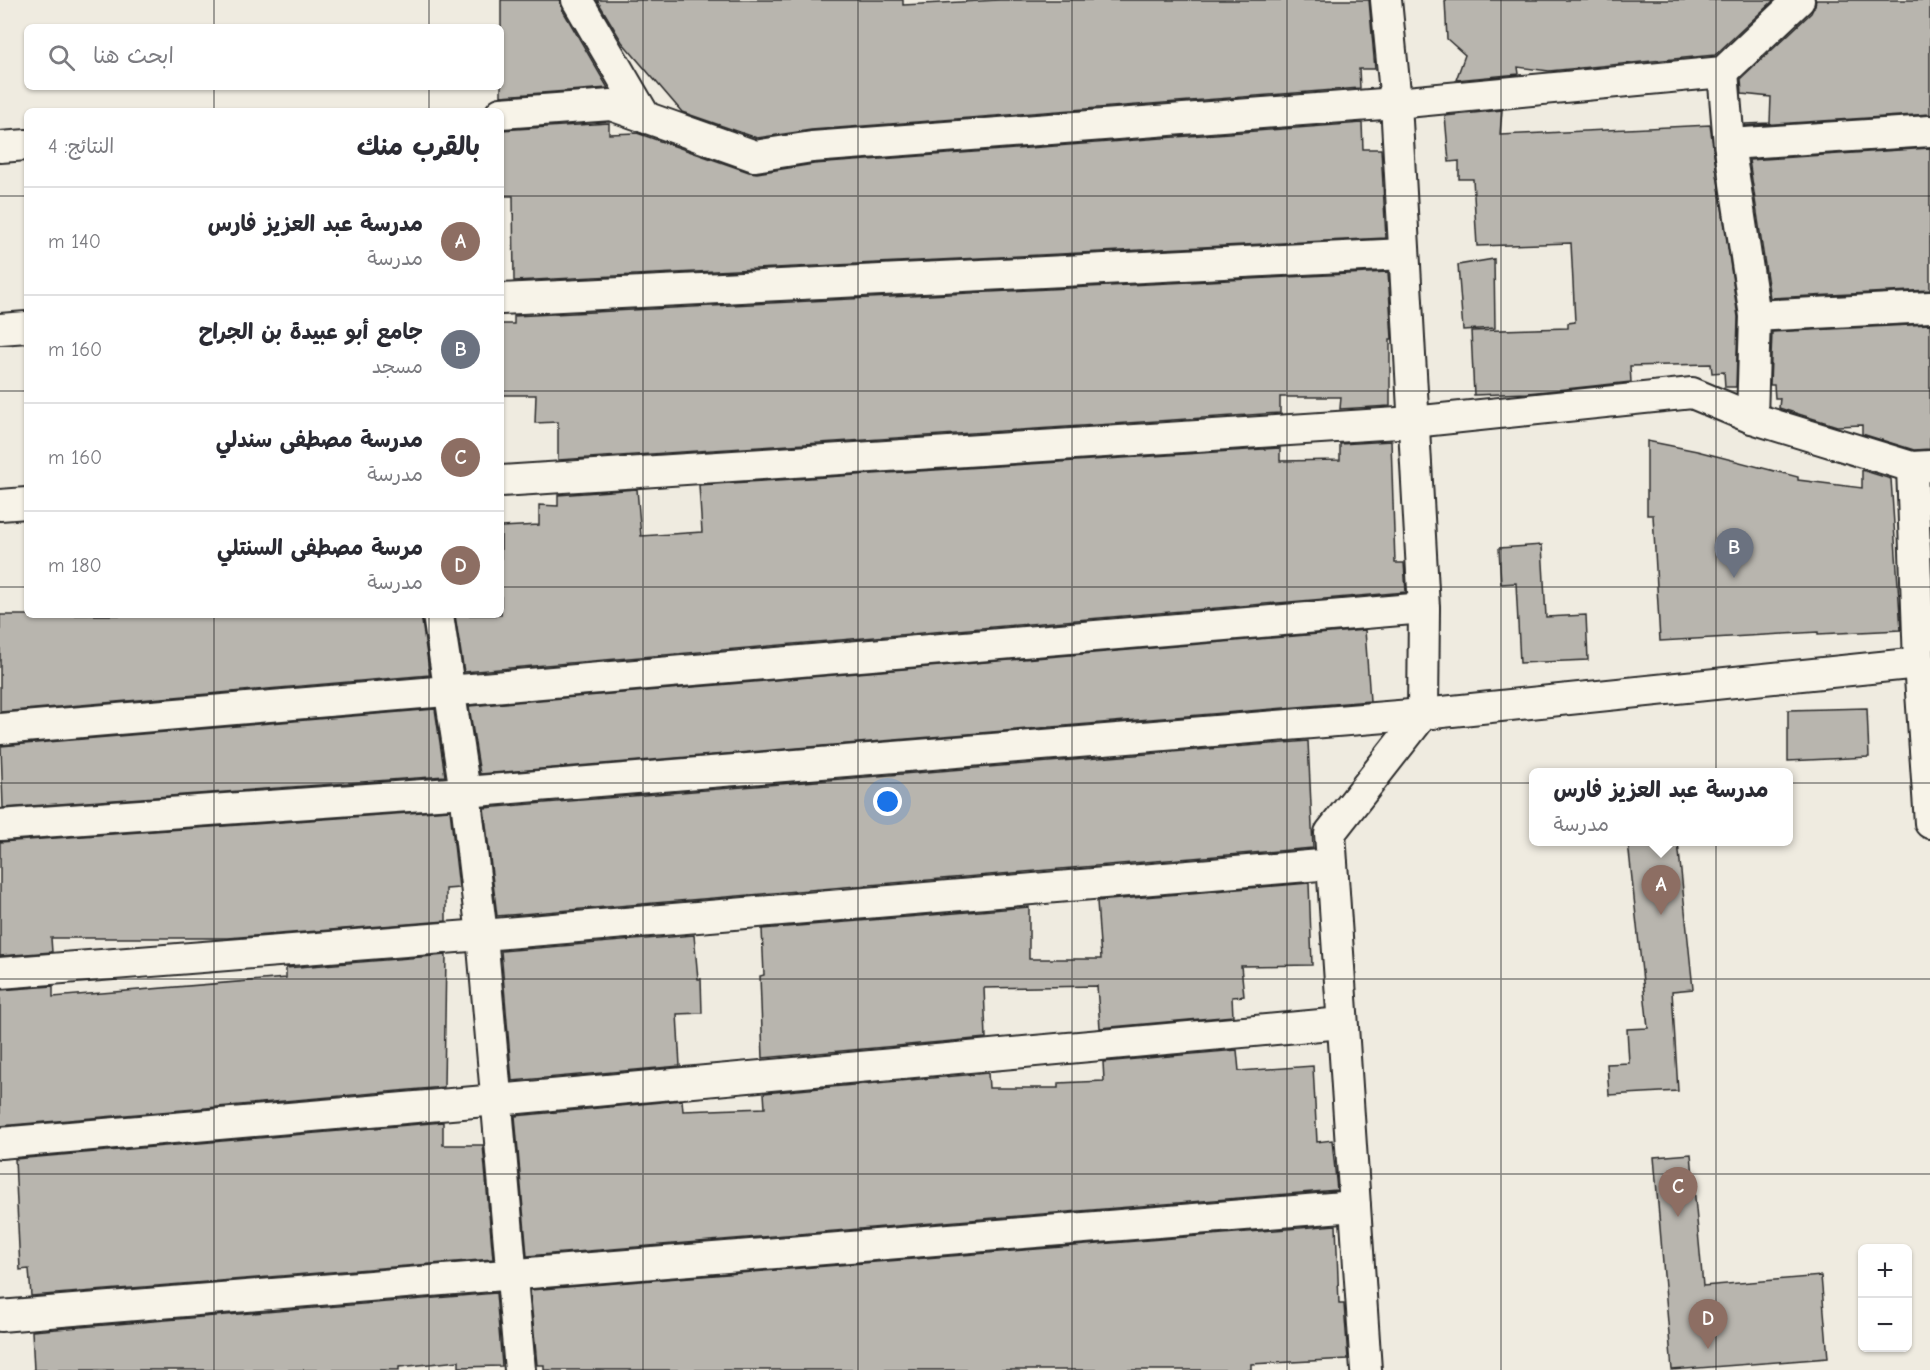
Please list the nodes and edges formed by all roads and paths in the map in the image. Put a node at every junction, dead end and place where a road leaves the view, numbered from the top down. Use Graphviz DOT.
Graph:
graph roads {
  1 [pos="577,0"];
  2 [pos="1386,0"];
  3 [pos="1799,0"];
  4 [pos="1723,72"];
  5 [pos="1396,103"];
  6 [pos="504,113"];
  7 [pos="646,118"];
  8 [pos="1930,131"];
  9 [pos="1729,144"];
  10 [pos="24,145"];
  11 [pos="0,147"];
  12 [pos="1404,254"];
  13 [pos="504,299"];
  14 [pos="1930,307"];
  15 [pos="1755,316"];
  16 [pos="24,327"];
  17 [pos="0,329"];
  18 [pos="1752,418"];
  19 [pos="1413,422"];
  20 [pos="1921,467"];
  21 [pos="504,481"];
  22 [pos="24,503"];
  23 [pos="0,504"];
  24 [pos="1424,609"];
  25 [pos="438,618"];
  26 [pos="1919,663"];
  27 [pos="450,691"];
  28 [pos="1423,714"];
  29 [pos="0,729"];
  30 [pos="465,792"];
  31 [pos="1930,823"];
  32 [pos="0,825"];
  33 [pos="1332,864"];
  34 [pos="482,935"];
  35 [pos="0,973"];
  36 [pos="1342,1023"];
  37 [pos="497,1100"];
  38 [pos="0,1143"];
  39 [pos="1354,1206"];
  40 [pos="512,1276"];
  41 [pos="0,1316"];
  42 [pos="520,1370"];
  43 [pos="1366,1370"];
  1 -- 7 [label="street"];
  2 -- 5 [label="street"];
  3 -- 4 [label="street"];
  4 -- 5 [label="street"];
  4 -- 9 [label="street"];
  5 -- 7 [label="street"];
  5 -- 12 [label="street"];
  6 -- 7 [label="street"];
  8 -- 9 [label="street"];
  9 -- 15 [label="street"];
  10 -- 11 [label="street"];
  12 -- 13 [label="street"];
  12 -- 19 [label="street"];
  14 -- 15 [label="street"];
  15 -- 18 [label="street"];
  16 -- 17 [label="street"];
  18 -- 19 [label="street"];
  18 -- 20 [label="street"];
  19 -- 21 [label="street"];
  19 -- 24 [label="street"];
  20 -- 26 [label="street"];
  22 -- 23 [label="street"];
  24 -- 27 [label="street"];
  24 -- 28 [label="street"];
  25 -- 27 [label="street"];
  26 -- 28 [label="street"];
  26 -- 31 [label="street"];
  27 -- 29 [label="street"];
  27 -- 30 [label="street"];
  28 -- 30 [label="street"];
  28 -- 33 [label="street"];
  30 -- 32 [label="street"];
  30 -- 34 [label="street"];
  33 -- 34 [label="street"];
  33 -- 36 [label="street"];
  34 -- 35 [label="street"];
  34 -- 37 [label="street"];
  36 -- 37 [label="street"];
  36 -- 39 [label="street"];
  37 -- 38 [label="street"];
  37 -- 40 [label="street"];
  39 -- 40 [label="street"];
  39 -- 43 [label="street"];
  40 -- 41 [label="street"];
  40 -- 42 [label="street"];
}
